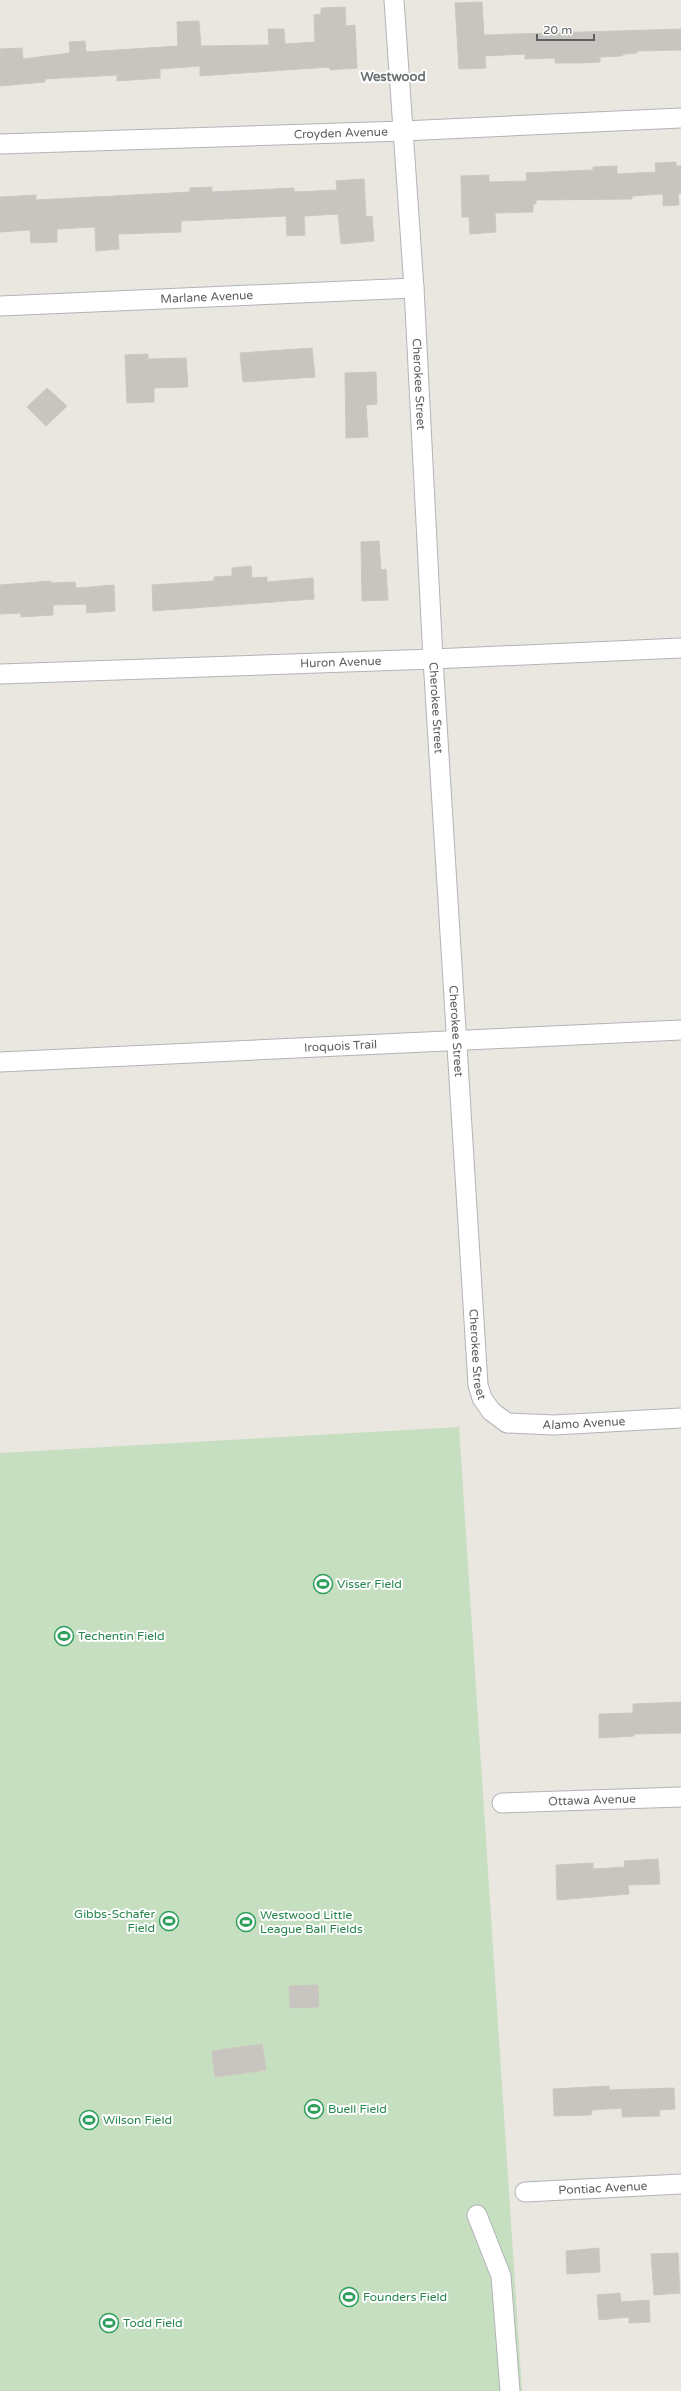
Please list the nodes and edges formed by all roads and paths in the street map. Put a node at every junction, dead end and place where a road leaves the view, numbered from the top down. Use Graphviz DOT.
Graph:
graph roads {
  1 [pos="394,0"];
  2 [pos="681,118"];
  3 [pos="403,131"];
  4 [pos="0,144"];
  5 [pos="414,288"];
  6 [pos="0,306"];
  7 [pos="681,648"];
  8 [pos="433,660"];
  9 [pos="0,674"];
  10 [pos="681,1030"];
  11 [pos="457,1040"];
  12 [pos="0,1062"];
  13 [pos="491,1411"];
  14 [pos="681,1418"];
  15 [pos="681,1797"];
  16 [pos="502,1803"];
  17 [pos="681,2184"];
  18 [pos="525,2192"];
  19 [pos="477,2215"];
  20 [pos="510,2391"];
  1 -- 3 [label="street, Cherokee Street"];
  2 -- 3 [label="street, Croyden Avenue"];
  3 -- 4 [label="street, Croyden Avenue"];
  3 -- 5 [label="street, Cherokee Street"];
  5 -- 6 [label="street, Marlane Avenue"];
  5 -- 8 [label="street, Cherokee Street"];
  7 -- 8 [label="street, Huron Avenue"];
  8 -- 9 [label="street, Huron Avenue"];
  8 -- 11 [label="street, Cherokee Street"];
  10 -- 11 [label="street, Iroquois Trail"];
  11 -- 12 [label="street, Iroquois Trail"];
  11 -- 13 [label="street, Cherokee Street"];
  13 -- 14 [label="street, Alamo Avenue"];
  15 -- 16 [label="street, Ottawa Avenue"];
  17 -- 18 [label="street, Pontiac Avenue"];
  19 -- 20 [label="street"];
}
